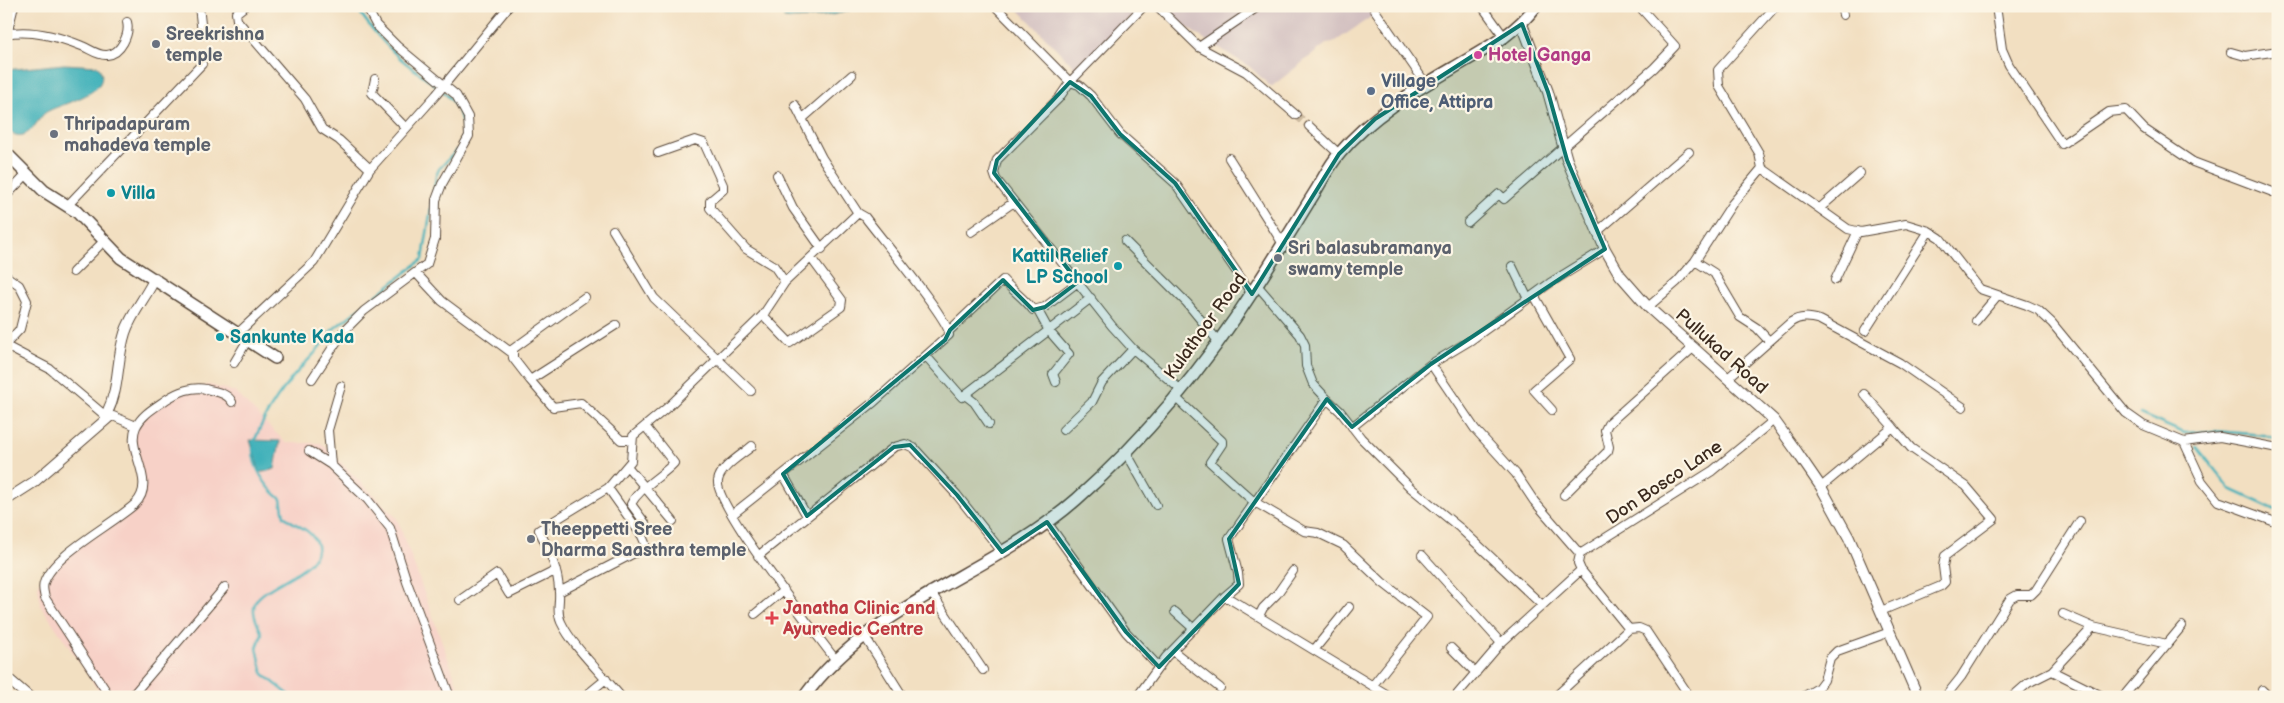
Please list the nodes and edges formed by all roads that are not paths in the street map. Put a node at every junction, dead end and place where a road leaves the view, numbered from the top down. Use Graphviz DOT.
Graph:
graph roads {
  1 [pos="14,6"];
  2 [pos="199,6"];
  3 [pos="245,6"];
  4 [pos="366,6"];
  5 [pos="509,6"];
  6 [pos="995,6"];
  7 [pos="1144,6"];
  8 [pos="1157,6"];
  9 [pos="1259,6"];
  10 [pos="1372,6"];
  11 [pos="1482,6"];
  12 [pos="1536,6"];
  13 [pos="1638,6"];
  14 [pos="1776,6"];
  15 [pos="1841,6"];
  16 [pos="1996,6"];
  17 [pos="1843,15"];
  18 [pos="128,22"];
  19 [pos="1522,24"];
  20 [pos="202,33"];
  21 [pos="7,34"];
  22 [pos="1505,38"];
  23 [pos="1199,47"];
  24 [pos="2278,51"];
  25 [pos="2231,52"];
  26 [pos="202,64"];
  27 [pos="852,75"];
  28 [pos="374,79"];
  29 [pos="1070,82"];
  30 [pos="1426,84"];
  31 [pos="444,85"];
  32 [pos="795,105"];
  33 [pos="1296,115"];
  34 [pos="802,118"];
  35 [pos="1309,126"];
  36 [pos="406,128"];
  37 [pos="1563,148"];
  38 [pos="1689,152"];
  39 [pos="6,153"];
  40 [pos="658,153"];
  41 [pos="1340,154"];
  42 [pos="1229,158"];
  43 [pos="1762,168"];
  44 [pos="370,169"];
  45 [pos="1860,173"];
  46 [pos="27,174"];
  47 [pos="777,175"];
  48 [pos="2278,194"];
  49 [pos="6,196"];
  50 [pos="1014,202"];
  51 [pos="68,206"];
  52 [pos="1820,208"];
  53 [pos="2278,210"];
  54 [pos="858,214"];
  55 [pos="2278,217"];
  56 [pos="1468,222"];
  57 [pos="613,230"];
  58 [pos="1929,231"];
  59 [pos="971,232"];
  60 [pos="1597,232"];
  61 [pos="1858,232"];
  62 [pos="105,240"];
  63 [pos="1125,241"];
  64 [pos="1283,244"];
  65 [pos="822,249"];
  66 [pos="1605,249"];
  67 [pos="811,258"];
  68 [pos="1695,261"];
  69 [pos="1512,266"];
  70 [pos="74,272"];
  71 [pos="416,273"];
  72 [pos="6,276"];
  73 [pos="155,278"];
  74 [pos="1835,280"];
  75 [pos="785,282"];
  76 [pos="1078,282"];
  77 [pos="1255,290"];
  78 [pos="1997,296"];
  79 [pos="585,297"];
  80 [pos="1531,297"];
  81 [pos="1091,298"];
  82 [pos="1648,307"];
  83 [pos="1037,309"];
  84 [pos="763,315"];
  85 [pos="1976,321"];
  86 [pos="616,325"];
  87 [pos="950,330"];
  88 [pos="1049,331"];
  89 [pos="1865,331"];
  90 [pos="237,334"];
  91 [pos="248,341"];
  92 [pos="1218,341"];
  93 [pos="1769,341"];
  94 [pos="6,345"];
  95 [pos="1694,347"];
  96 [pos="1133,349"];
  97 [pos="512,353"];
  98 [pos="926,356"];
  99 [pos="275,358"];
  100 [pos="719,358"];
  101 [pos="234,363"];
  102 [pos="1431,364"];
  103 [pos="1728,378"];
  104 [pos="312,380"];
  105 [pos="530,380"];
  106 [pos="1056,382"];
  107 [pos="341,386"];
  108 [pos="751,391"];
  109 [pos="1178,393"];
  110 [pos="1864,394"];
  111 [pos="965,395"];
  112 [pos="1327,399"];
  113 [pos="232,402"];
  114 [pos="1963,407"];
  115 [pos="1552,410"];
  116 [pos="108,418"];
  117 [pos="1774,420"];
  118 [pos="989,424"];
  119 [pos="136,426"];
  120 [pos="645,426"];
  121 [pos="1352,427"];
  122 [pos="1893,427"];
  123 [pos="1063,430"];
  124 [pos="631,440"];
  125 [pos="2184,442"];
  126 [pos="752,446"];
  127 [pos="2278,448"];
  128 [pos="309,452"];
  129 [pos="1126,452"];
  130 [pos="331,465"];
  131 [pos="627,466"];
  132 [pos="783,474"];
  133 [pos="1821,487"];
  134 [pos="608,488"];
  135 [pos="644,488"];
  136 [pos="1564,495"];
  137 [pos="6,500"];
  138 [pos="1253,501"];
  139 [pos="1156,505"];
  140 [pos="733,514"];
  141 [pos="807,516"];
  142 [pos="674,521"];
  143 [pos="2080,521"];
  144 [pos="1047,522"];
  145 [pos="646,523"];
  146 [pos="2278,523"];
  147 [pos="1002,552"];
  148 [pos="1580,554"];
  149 [pos="1422,555"];
  150 [pos="758,556"];
  151 [pos="1581,570"];
  152 [pos="555,571"];
  153 [pos="1293,571"];
  154 [pos="225,587"];
  155 [pos="784,590"];
  156 [pos="930,591"];
  157 [pos="559,592"];
  158 [pos="1225,596"];
  159 [pos="460,600"];
  160 [pos="1542,605"];
  161 [pos="1349,607"];
  162 [pos="1881,611"];
  163 [pos="1175,612"];
  164 [pos="755,614"];
  165 [pos="2063,614"];
  166 [pos="1259,616"];
  167 [pos="2182,626"];
  168 [pos="2093,627"];
  169 [pos="1194,629"];
  170 [pos="1629,629"];
  171 [pos="1890,632"];
  172 [pos="864,635"];
  173 [pos="1501,643"];
  174 [pos="2167,644"];
  175 [pos="1451,648"];
  176 [pos="1314,650"];
  177 [pos="1173,652"];
  178 [pos="835,659"];
  179 [pos="1159,667"];
  180 [pos="983,670"];
  181 [pos="2052,671"];
  182 [pos="1476,673"];
  183 [pos="6,677"];
  184 [pos="606,679"];
  185 [pos="1373,685"];
  186 [pos="1220,688"];
  187 [pos="2262,690"];
  188 [pos="28,697"];
  189 [pos="110,697"];
  190 [pos="131,697"];
  191 [pos="450,697"];
  192 [pos="584,697"];
  193 [pos="621,697"];
  194 [pos="804,697"];
  195 [pos="903,697"];
  196 [pos="1136,697"];
  197 [pos="1391,697"];
  198 [pos="1455,697"];
  199 [pos="1555,697"];
  200 [pos="1690,697"];
  201 [pos="1803,697"];
  202 [pos="1918,697"];
  203 [pos="1945,697"];
  204 [pos="2012,697"];
  205 [pos="2104,697"];
  206 [pos="2123,697"];
  207 [pos="2269,697"];
  1 -- 21 [label="street"];
  2 -- 20 [label="street"];
  3 -- 44 [label="street"];
  4 -- 31 [label="street"];
  5 -- 31 [label="street"];
  6 -- 29 [label="street"];
  7 -- 29 [label="street"];
  8 -- 23 [label="street"];
  9 -- 23 [label="street"];
  10 -- 30 [label="street"];
  11 -- 22 [label="street"];
  12 -- 19 [label="main road, Kulathoor Road"];
  13 -- 37 [label="street"];
  14 -- 43 [label="street"];
  15 -- 17 [label="street"];
  16 -- 48 [label="street"];
  18 -- 21 [label="street"];
  19 -- 22 [label="main road, Kulathoor Road"];
  19 -- 37 [label="street, Pullukad Road"];
  22 -- 30 [label="main road, Kulathoor Road"];
  23 -- 33 [label="street"];
  24 -- 25 [label="street"];
  26 -- 51 [label="street"];
  27 -- 34 [label="street"];
  28 -- 36 [label="street"];
  29 -- 50 [label="street"];
  29 -- 77 [label="street"];
  30 -- 41 [label="main road, Kulathoor Road"];
  31 -- 36 [label="street"];
  31 -- 71 [label="street"];
  32 -- 34 [label="street"];
  34 -- 54 [label="street"];
  35 -- 41 [label="street"];
  36 -- 44 [label="street"];
  37 -- 56 [label="street"];
  37 -- 60 [label="street, Pullukad Road"];
  38 -- 60 [label="street"];
  39 -- 46 [label="main road"];
  40 -- 75 [label="street"];
  41 -- 64 [label="main road, Kulathoor Road"];
  42 -- 64 [label="street"];
  43 -- 52 [label="street"];
  43 -- 68 [label="street"];
  44 -- 90 [label="street"];
  45 -- 52 [label="street"];
  46 -- 49 [label="street"];
  46 -- 51 [label="main road"];
  47 -- 65 [label="street"];
  50 -- 59 [label="street"];
  50 -- 76 [label="street"];
  51 -- 62 [label="main road"];
  52 -- 61 [label="street"];
  53 -- 55 [label="street"];
  54 -- 65 [label="street"];
  54 -- 87 [label="street"];
  57 -- 100 [label="street"];
  58 -- 61 [label="street"];
  58 -- 78 [label="street"];
  58 -- 89 [label="street"];
  60 -- 66 [label="street, Pullukad Road"];
  61 -- 74 [label="street"];
  62 -- 70 [label="street"];
  62 -- 73 [label="main road"];
  63 -- 92 [label="street"];
  64 -- 77 [label="main road, Kulathoor Road"];
  65 -- 67 [label="street"];
  66 -- 80 [label="street"];
  66 -- 82 [label="street, Pullukad Road"];
  67 -- 75 [label="street"];
  67 -- 84 [label="street"];
  68 -- 82 [label="street"];
  68 -- 93 [label="street"];
  69 -- 80 [label="street"];
  71 -- 97 [label="street"];
  71 -- 104 [label="street"];
  72 -- 94 [label="street"];
  73 -- 90 [label="main road"];
  73 -- 116 [label="street"];
  75 -- 84 [label="street"];
  76 -- 81 [label="street"];
  76 -- 83 [label="street"];
  77 -- 92 [label="main road, Kulathoor Road"];
  77 -- 112 [label="street"];
  78 -- 85 [label="street"];
  78 -- 125 [label="street"];
  79 -- 97 [label="street"];
  80 -- 102 [label="street"];
  80 -- 115 [label="street"];
  81 -- 88 [label="street"];
  81 -- 96 [label="street"];
  82 -- 95 [label="street, Pullukad Road"];
  83 -- 87 [label="street"];
  83 -- 88 [label="street"];
  84 -- 100 [label="street"];
  86 -- 105 [label="street"];
  87 -- 98 [label="street"];
  88 -- 106 [label="street"];
  88 -- 111 [label="street"];
  90 -- 91 [label="main road"];
  91 -- 99 [label="main road"];
  91 -- 101 [label="street"];
  92 -- 109 [label="main road, Kulathoor Road"];
  93 -- 103 [label="street"];
  93 -- 114 [label="street"];
  94 -- 116 [label="street"];
  95 -- 103 [label="street, Pullukad Road"];
  95 -- 136 [label="street"];
  96 -- 109 [label="street"];
  96 -- 123 [label="street"];
  97 -- 105 [label="street"];
  98 -- 111 [label="street"];
  98 -- 132 [label="street"];
  100 -- 108 [label="street"];
  100 -- 120 [label="street"];
  102 -- 121 [label="street"];
  102 -- 148 [label="street"];
  103 -- 117 [label="street, Pullukad Road"];
  105 -- 124 [label="street"];
  107 -- 130 [label="street"];
  109 -- 129 [label="main road, Kulathoor Road"];
  109 -- 138 [label="street"];
  110 -- 122 [label="street"];
  111 -- 118 [label="street"];
  112 -- 121 [label="street"];
  112 -- 138 [label="street"];
  113 -- 119 [label="street"];
  116 -- 119 [label="street"];
  116 -- 137 [label="street"];
  117 -- 133 [label="street, Pullukad Road"];
  117 -- 148 [label="street, Don Bosco Lane"];
  119 -- 189 [label="street"];
  120 -- 124 [label="street"];
  120 -- 135 [label="street"];
  121 -- 160 [label="street"];
  122 -- 133 [label="street"];
  122 -- 162 [label="street"];
  124 -- 131 [label="street"];
  125 -- 127 [label="street"];
  125 -- 146 [label="street"];
  126 -- 140 [label="street"];
  128 -- 130 [label="street"];
  129 -- 139 [label="street"];
  129 -- 144 [label="main road, Kulathoor Road"];
  130 -- 191 [label="street"];
  131 -- 134 [label="street"];
  131 -- 135 [label="street"];
  132 -- 140 [label="street"];
  132 -- 141 [label="street"];
  133 -- 162 [label="street, Pullukad Road"];
  134 -- 152 [label="street"];
  134 -- 157 [label="street"];
  135 -- 142 [label="street"];
  135 -- 145 [label="street"];
  138 -- 158 [label="street"];
  138 -- 185 [label="street"];
  140 -- 150 [label="street"];
  141 -- 147 [label="street"];
  141 -- 150 [label="street"];
  143 -- 203 [label="street"];
  144 -- 147 [label="main road, Kulathoor Road"];
  144 -- 179 [label="street"];
  147 -- 156 [label="main road, Kulathoor Road"];
  148 -- 151 [label="street"];
  149 -- 173 [label="street"];
  150 -- 155 [label="street"];
  151 -- 160 [label="street"];
  151 -- 170 [label="street"];
  152 -- 157 [label="street"];
  152 -- 159 [label="street"];
  153 -- 166 [label="street"];
  154 -- 190 [label="street"];
  155 -- 164 [label="street"];
  155 -- 178 [label="street"];
  156 -- 172 [label="main road, Kulathoor Road"];
  156 -- 180 [label="street"];
  157 -- 184 [label="street"];
  158 -- 166 [label="street"];
  158 -- 169 [label="street"];
  160 -- 173 [label="street"];
  161 -- 176 [label="street"];
  162 -- 171 [label="street, Pullukad Road"];
  163 -- 169 [label="street"];
  165 -- 168 [label="street"];
  166 -- 176 [label="street"];
  167 -- 174 [label="street"];
  168 -- 174 [label="street"];
  168 -- 181 [label="street"];
  169 -- 177 [label="street"];
  170 -- 199 [label="street"];
  170 -- 200 [label="street"];
  171 -- 201 [label="street"];
  171 -- 202 [label="street, Pullukad Road"];
  172 -- 178 [label="main road, Kulathoor Road"];
  172 -- 195 [label="street"];
  173 -- 182 [label="street"];
  174 -- 206 [label="street"];
  175 -- 182 [label="street"];
  176 -- 185 [label="street"];
  177 -- 179 [label="street"];
  177 -- 186 [label="street"];
  178 -- 194 [label="main road, Kulathoor Road"];
  179 -- 196 [label="street"];
  181 -- 204 [label="street"];
  181 -- 205 [label="street"];
  182 -- 198 [label="street"];
  183 -- 188 [label="street"];
  184 -- 192 [label="street"];
  184 -- 193 [label="street"];
  185 -- 197 [label="street"];
  187 -- 207 [label="street"];
}
